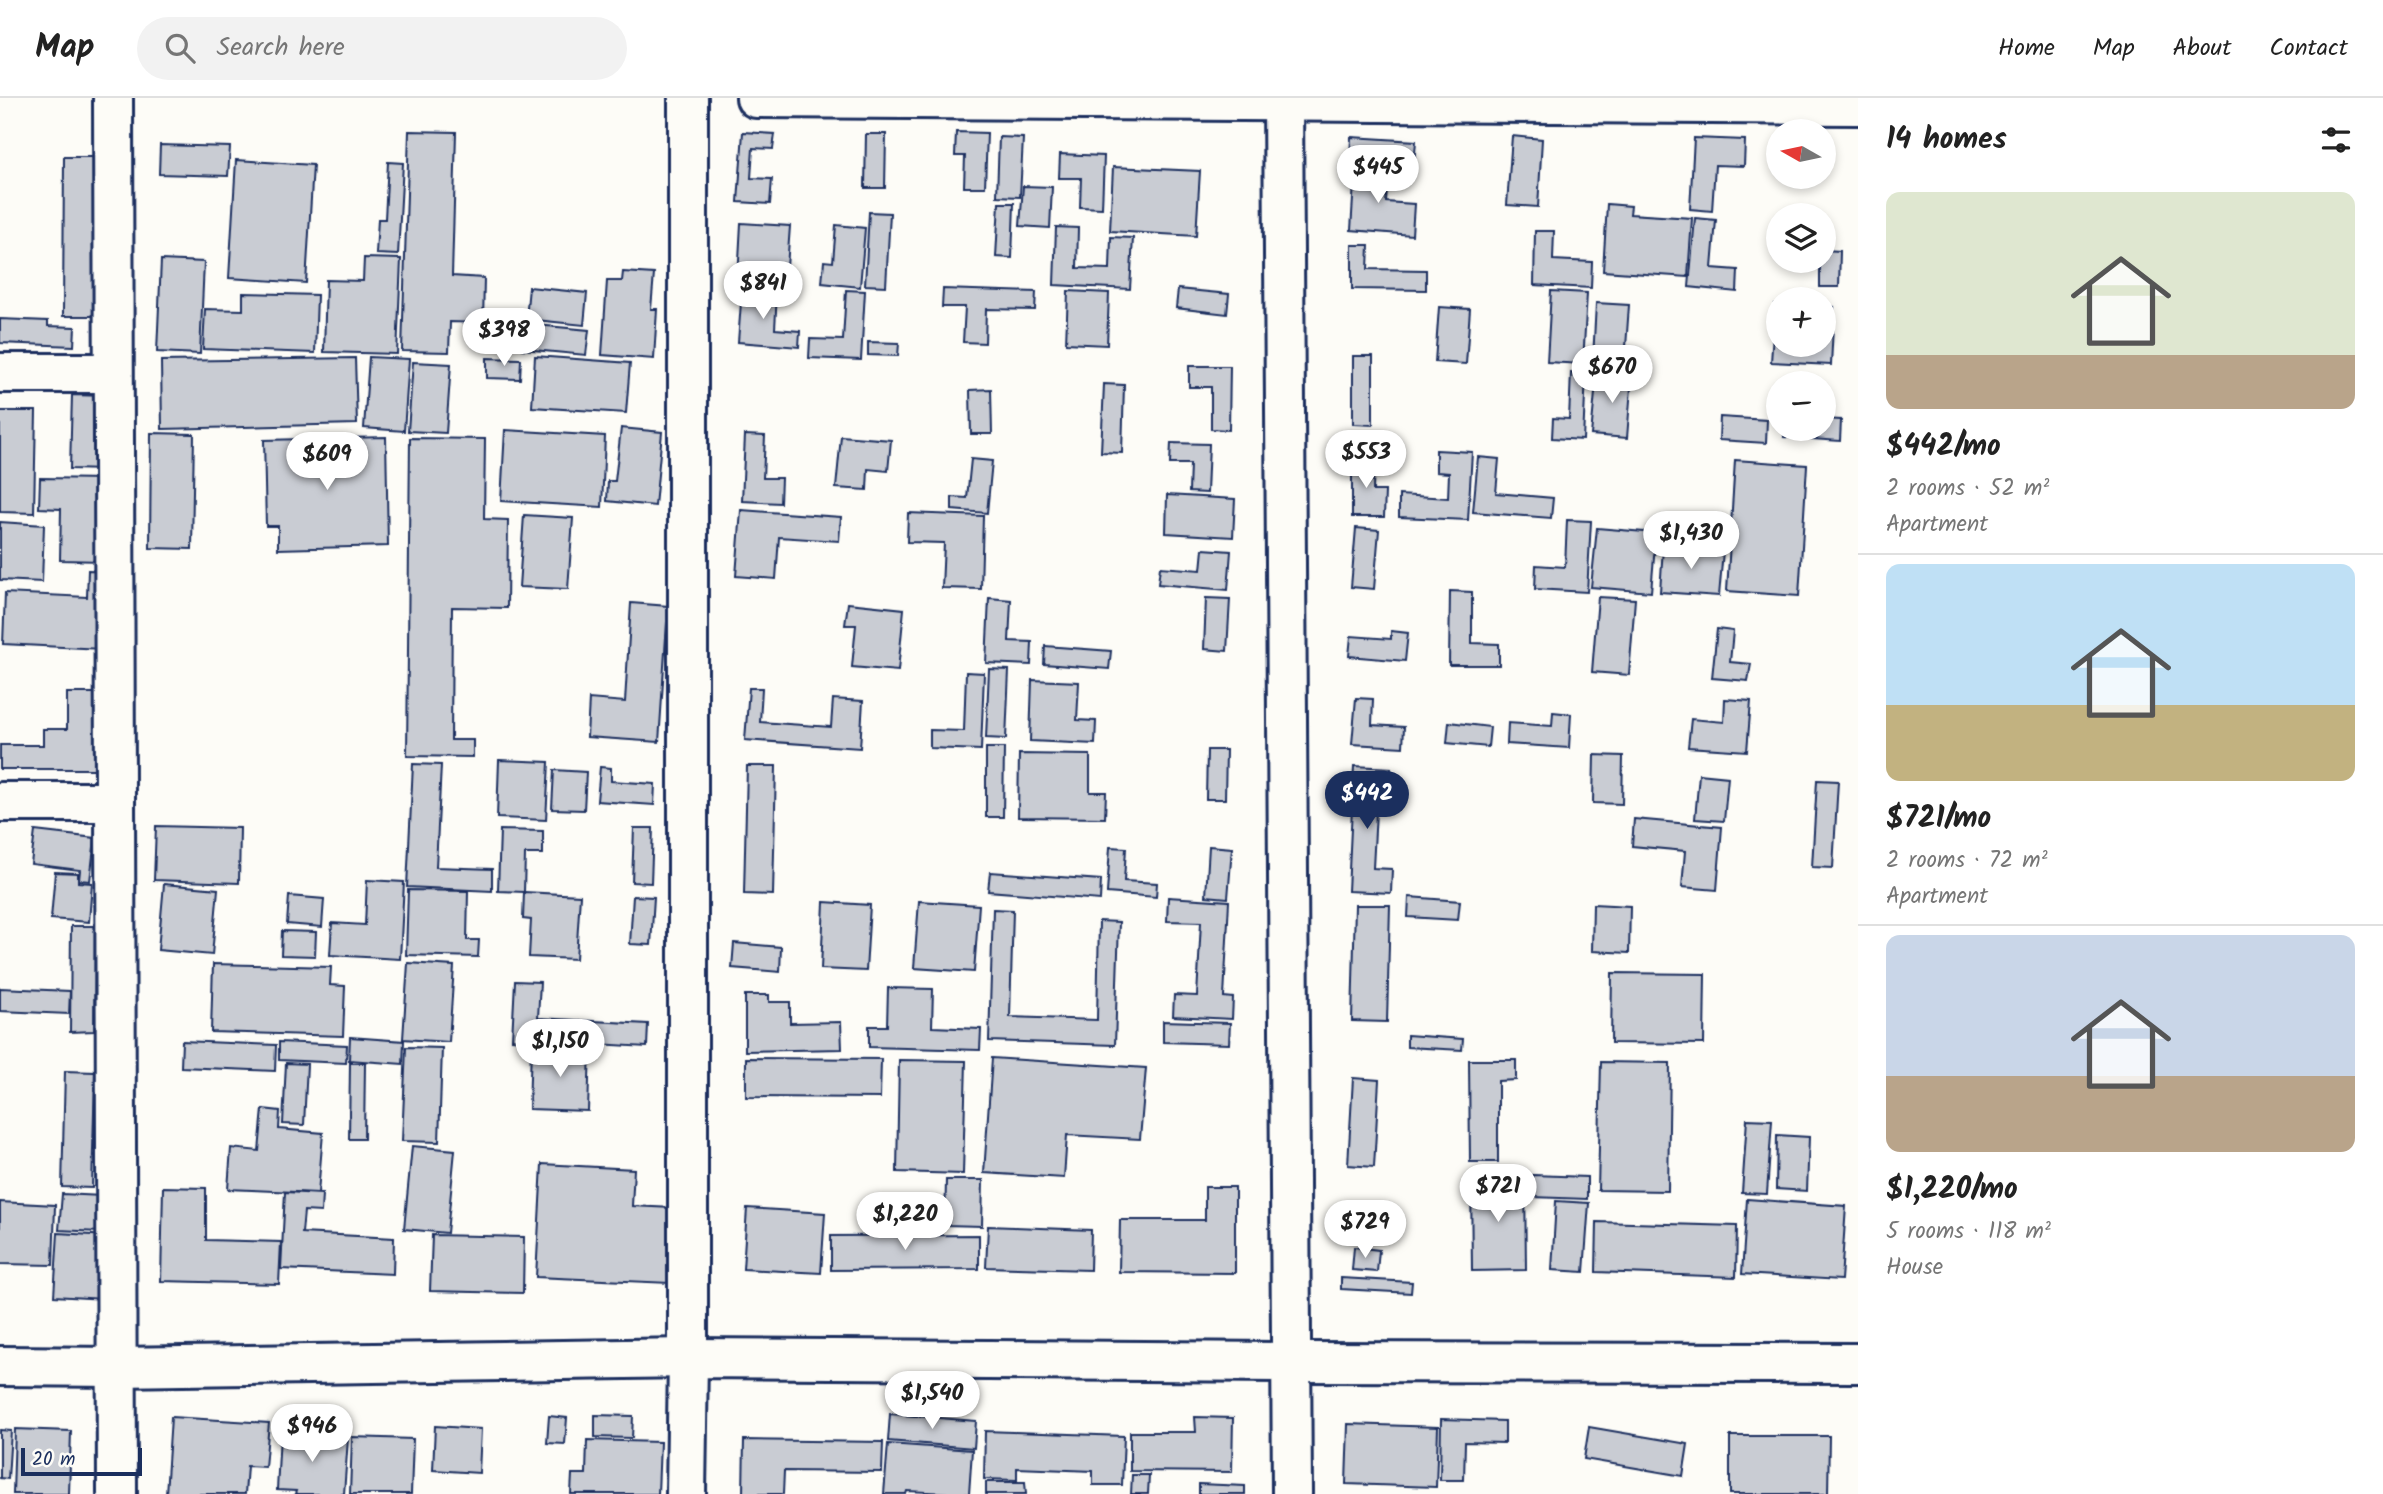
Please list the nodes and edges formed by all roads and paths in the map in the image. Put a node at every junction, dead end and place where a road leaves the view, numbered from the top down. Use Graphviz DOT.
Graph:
graph roads {
  1 [pos="113,98"];
  2 [pos="688,98"];
  3 [pos="756,98"];
  4 [pos="1283,100"];
  5 [pos="1858,106"];
  6 [pos="0,373"];
  7 [pos="113,373"];
  8 [pos="0,802"];
  9 [pos="114,802"];
  10 [pos="688,1358"];
  11 [pos="1292,1362"];
  12 [pos="1858,1363"];
  13 [pos="0,1366"];
  14 [pos="117,1367"];
  15 [pos="117,1494"];
  16 [pos="686,1494"];
  17 [pos="1292,1494"];
  1 -- 7 [label="street"];
  2 -- 10 [label="street"];
  3 -- 4 [label="street"];
  4 -- 5 [label="street"];
  4 -- 11 [label="street"];
  6 -- 7 [label="street"];
  7 -- 9 [label="street"];
  8 -- 9 [label="street"];
  9 -- 14 [label="street"];
  10 -- 11 [label="street"];
  10 -- 14 [label="street"];
  10 -- 16 [label="street"];
  11 -- 12 [label="street"];
  11 -- 17 [label="street"];
  13 -- 14 [label="street"];
  14 -- 15 [label="street"];
}
